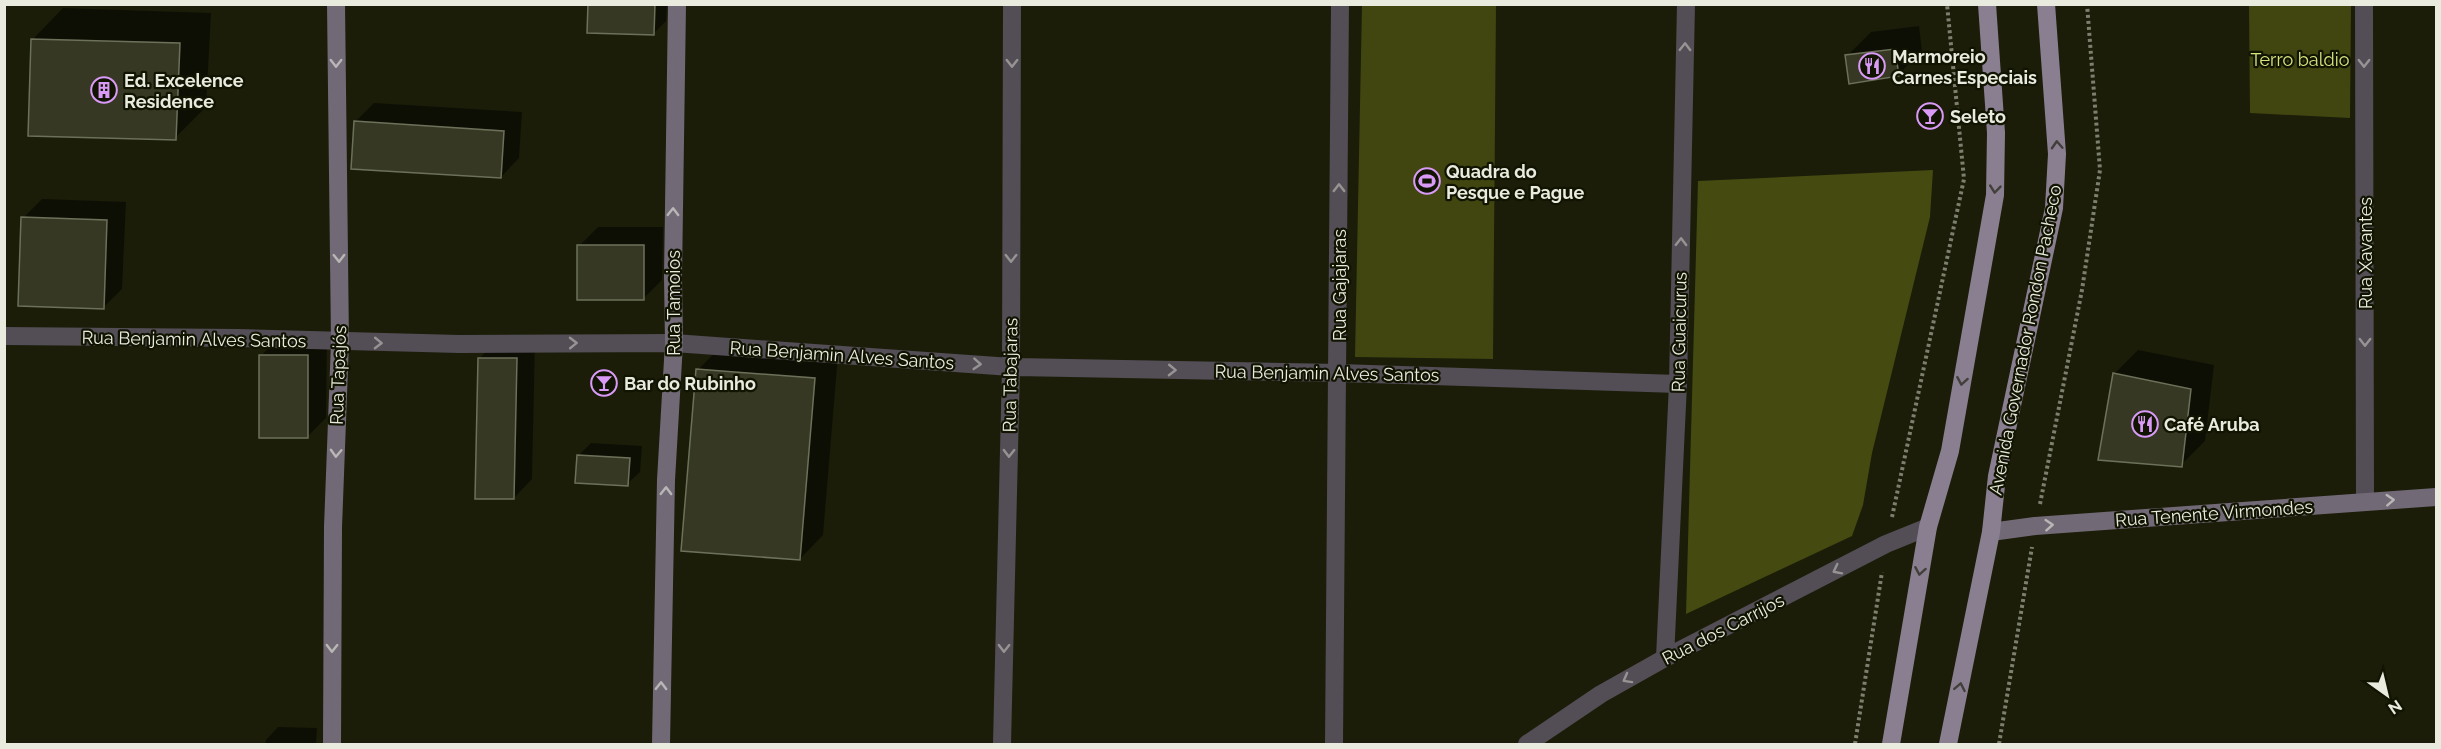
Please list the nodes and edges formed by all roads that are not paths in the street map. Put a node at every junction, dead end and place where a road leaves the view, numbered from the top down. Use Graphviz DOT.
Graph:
graph roads {
  1 [pos="336,4"];
  2 [pos="676,4"];
  3 [pos="1012,4"];
  4 [pos="1340,4"];
  5 [pos="1686,4"];
  6 [pos="1987,4"];
  7 [pos="2046,4"];
  8 [pos="2364,4"];
  9 [pos="4,336"];
  10 [pos="340,342"];
  11 [pos="674,343"];
  12 [pos="1011,367"];
  13 [pos="1339,373"];
  14 [pos="1678,384"];
  15 [pos="2436,497"];
  16 [pos="2365,501"];
  17 [pos="1928,527"];
  18 [pos="1991,532"];
  19 [pos="1665,658"];
  20 [pos="332,744"];
  21 [pos="661,744"];
  22 [pos="1002,744"];
  23 [pos="1334,744"];
  24 [pos="1527,744"];
  25 [pos="1891,744"];
  26 [pos="1948,744"];
  1 -- 10 [label="street, Rua Tapajós, one-way"];
  11 -- 2 [label="street, Rua Tamoios, one-way"];
  3 -- 12 [label="street, Rua Tabajaras, one-way"];
  13 -- 4 [label="street, Rua Gajajaras, one-way"];
  14 -- 5 [label="street, Rua Guaicurus, one-way"];
  6 -- 17 [label="main road, one-way"];
  18 -- 7 [label="main road, Avenida Governador Rondon Pacheco, one-way"];
  8 -- 16 [label="street, Rua Xavantes, one-way"];
  9 -- 10 [label="street, Rua Benjamin Alves Santos"];
  10 -- 11 [label="street, Rua Benjamin Alves Santos, one-way"];
  10 -- 20 [label="street, Rua Tapajós, one-way"];
  11 -- 12 [label="street, Rua Benjamin Alves Santos, one-way"];
  21 -- 11 [label="street, Rua Tamoios, one-way"];
  12 -- 13 [label="street, Rua Benjamin Alves Santos, one-way"];
  12 -- 22 [label="street, Rua Tabajaras, one-way"];
  13 -- 14 [label="street, Rua Benjamin Alves Santos"];
  13 -- 23 [label="street, Rua Gajajaras"];
  14 -- 19 [label="street, Rua Guaicurus"];
  16 -- 15 [label="street, Rua Tenente Virmondes, one-way"];
  18 -- 16 [label="street, Rua Tenente Virmondes, one-way"];
  17 -- 19 [label="street, Rua dos Carrijos, one-way"];
  17 -- 25 [label="main road, one-way"];
  26 -- 18 [label="main road, Avenida Governador Rondon Pacheco, one-way"];
  19 -- 24 [label="street, Rua dos Carrijos, one-way"];
}
